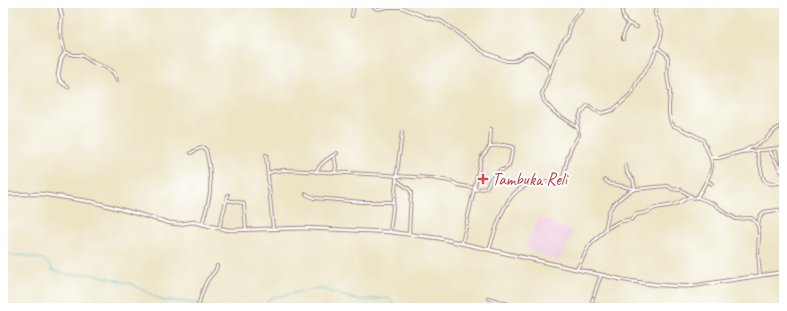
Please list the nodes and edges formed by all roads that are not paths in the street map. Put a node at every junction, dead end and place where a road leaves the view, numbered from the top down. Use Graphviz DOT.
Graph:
graph roads {
  1 [pos="61,3"];
  2 [pos="354,3"];
  3 [pos="370,3"];
  4 [pos="400,3"];
  5 [pos="585,3"];
  6 [pos="620,3"];
  7 [pos="656,3"];
  8 [pos="401,7"];
  9 [pos="352,16"];
  10 [pos="628,24"];
  11 [pos="638,27"];
  12 [pos="623,39"];
  13 [pos="658,47"];
  14 [pos="65,52"];
  15 [pos="550,72"];
  16 [pos="117,81"];
  17 [pos="68,87"];
  18 [pos="784,124"];
  19 [pos="578,128"];
  20 [pos="491,130"];
  21 [pos="402,132"];
  22 [pos="490,146"];
  23 [pos="784,147"];
  24 [pos="779,148"];
  25 [pos="757,150"];
  26 [pos="769,150"];
  27 [pos="741,152"];
  28 [pos="191,153"];
  29 [pos="266,155"];
  30 [pos="710,156"];
  31 [pos="626,166"];
  32 [pos="268,172"];
  33 [pos="316,172"];
  34 [pos="335,173"];
  35 [pos="782,173"];
  36 [pos="396,176"];
  37 [pos="396,180"];
  38 [pos="605,180"];
  39 [pos="706,181"];
  40 [pos="784,182"];
  41 [pos="712,184"];
  42 [pos="474,189"];
  43 [pos="636,189"];
  44 [pos="3,194"];
  45 [pos="306,194"];
  46 [pos="228,195"];
  47 [pos="691,196"];
  48 [pos="697,197"];
  49 [pos="227,200"];
  50 [pos="393,202"];
  51 [pos="784,209"];
  52 [pos="202,224"];
  53 [pos="758,224"];
  54 [pos="219,228"];
  55 [pos="273,229"];
  56 [pos="606,229"];
  57 [pos="246,230"];
  58 [pos="390,232"];
  59 [pos="409,234"];
  60 [pos="462,244"];
  61 [pos="489,250"];
  62 [pos="217,266"];
  63 [pos="577,269"];
  64 [pos="784,272"];
  65 [pos="601,275"];
  66 [pos="760,275"];
  67 [pos="594,295"];
  68 [pos="488,298"];
  69 [pos="593,298"];
  70 [pos="591,304"];
  71 [pos="198,308"];
  72 [pos="520,308"];
  73 [pos="590,308"];
  74 [pos="610,308"];
  1 -- 14 [label="street"];
  2 -- 9 [label="street"];
  3 -- 8 [label="street"];
  4 -- 8 [label="street"];
  5 -- 15 [label="street"];
  6 -- 10 [label="street"];
  7 -- 13 [label="street"];
  8 -- 15 [label="street"];
  10 -- 11 [label="street"];
  10 -- 12 [label="street"];
  13 -- 19 [label="street"];
  13 -- 30 [label="street"];
  14 -- 16 [label="street"];
  14 -- 17 [label="street"];
  15 -- 19 [label="street"];
  18 -- 27 [label="street"];
  19 -- 61 [label="street"];
  20 -- 22 [label="street"];
  21 -- 36 [label="street"];
  22 -- 42 [label="street"];
  22 -- 42 [label="street"];
  23 -- 24 [label="street"];
  24 -- 26 [label="street"];
  24 -- 35 [label="street"];
  25 -- 26 [label="street"];
  25 -- 27 [label="street"];
  25 -- 40 [label="street"];
  26 -- 35 [label="street"];
  27 -- 30 [label="street"];
  28 -- 52 [label="street"];
  29 -- 32 [label="street"];
  30 -- 39 [label="street"];
  31 -- 43 [label="street"];
  32 -- 33 [label="street"];
  32 -- 55 [label="street"];
  33 -- 34 [label="street"];
  33 -- 34 [label="street"];
  34 -- 36 [label="street"];
  35 -- 40 [label="street"];
  36 -- 37 [label="street"];
  36 -- 42 [label="street"];
  37 -- 50 [label="street"];
  37 -- 59 [label="street"];
  38 -- 43 [label="street"];
  39 -- 41 [label="street"];
  39 -- 48 [label="street"];
  42 -- 60 [label="street"];
  43 -- 47 [label="street"];
  43 -- 56 [label="street"];
  44 -- 52 [label="street"];
  45 -- 50 [label="street"];
  46 -- 49 [label="street"];
  47 -- 48 [label="street"];
  47 -- 56 [label="street"];
  48 -- 53 [label="street"];
  49 -- 54 [label="street"];
  49 -- 57 [label="street"];
  50 -- 58 [label="street"];
  51 -- 53 [label="street"];
  52 -- 54 [label="street"];
  53 -- 66 [label="street"];
  54 -- 57 [label="street"];
  55 -- 57 [label="street"];
  55 -- 58 [label="street"];
  56 -- 63 [label="street"];
  58 -- 59 [label="street"];
  59 -- 60 [label="street"];
  60 -- 61 [label="street"];
  61 -- 63 [label="street"];
  62 -- 71 [label="street"];
  63 -- 65 [label="street"];
  64 -- 66 [label="street"];
  65 -- 66 [label="street"];
  65 -- 67 [label="street"];
  68 -- 72 [label="street"];
  69 -- 70 [label="street"];
  70 -- 73 [label="street"];
  70 -- 74 [label="street"];
}
